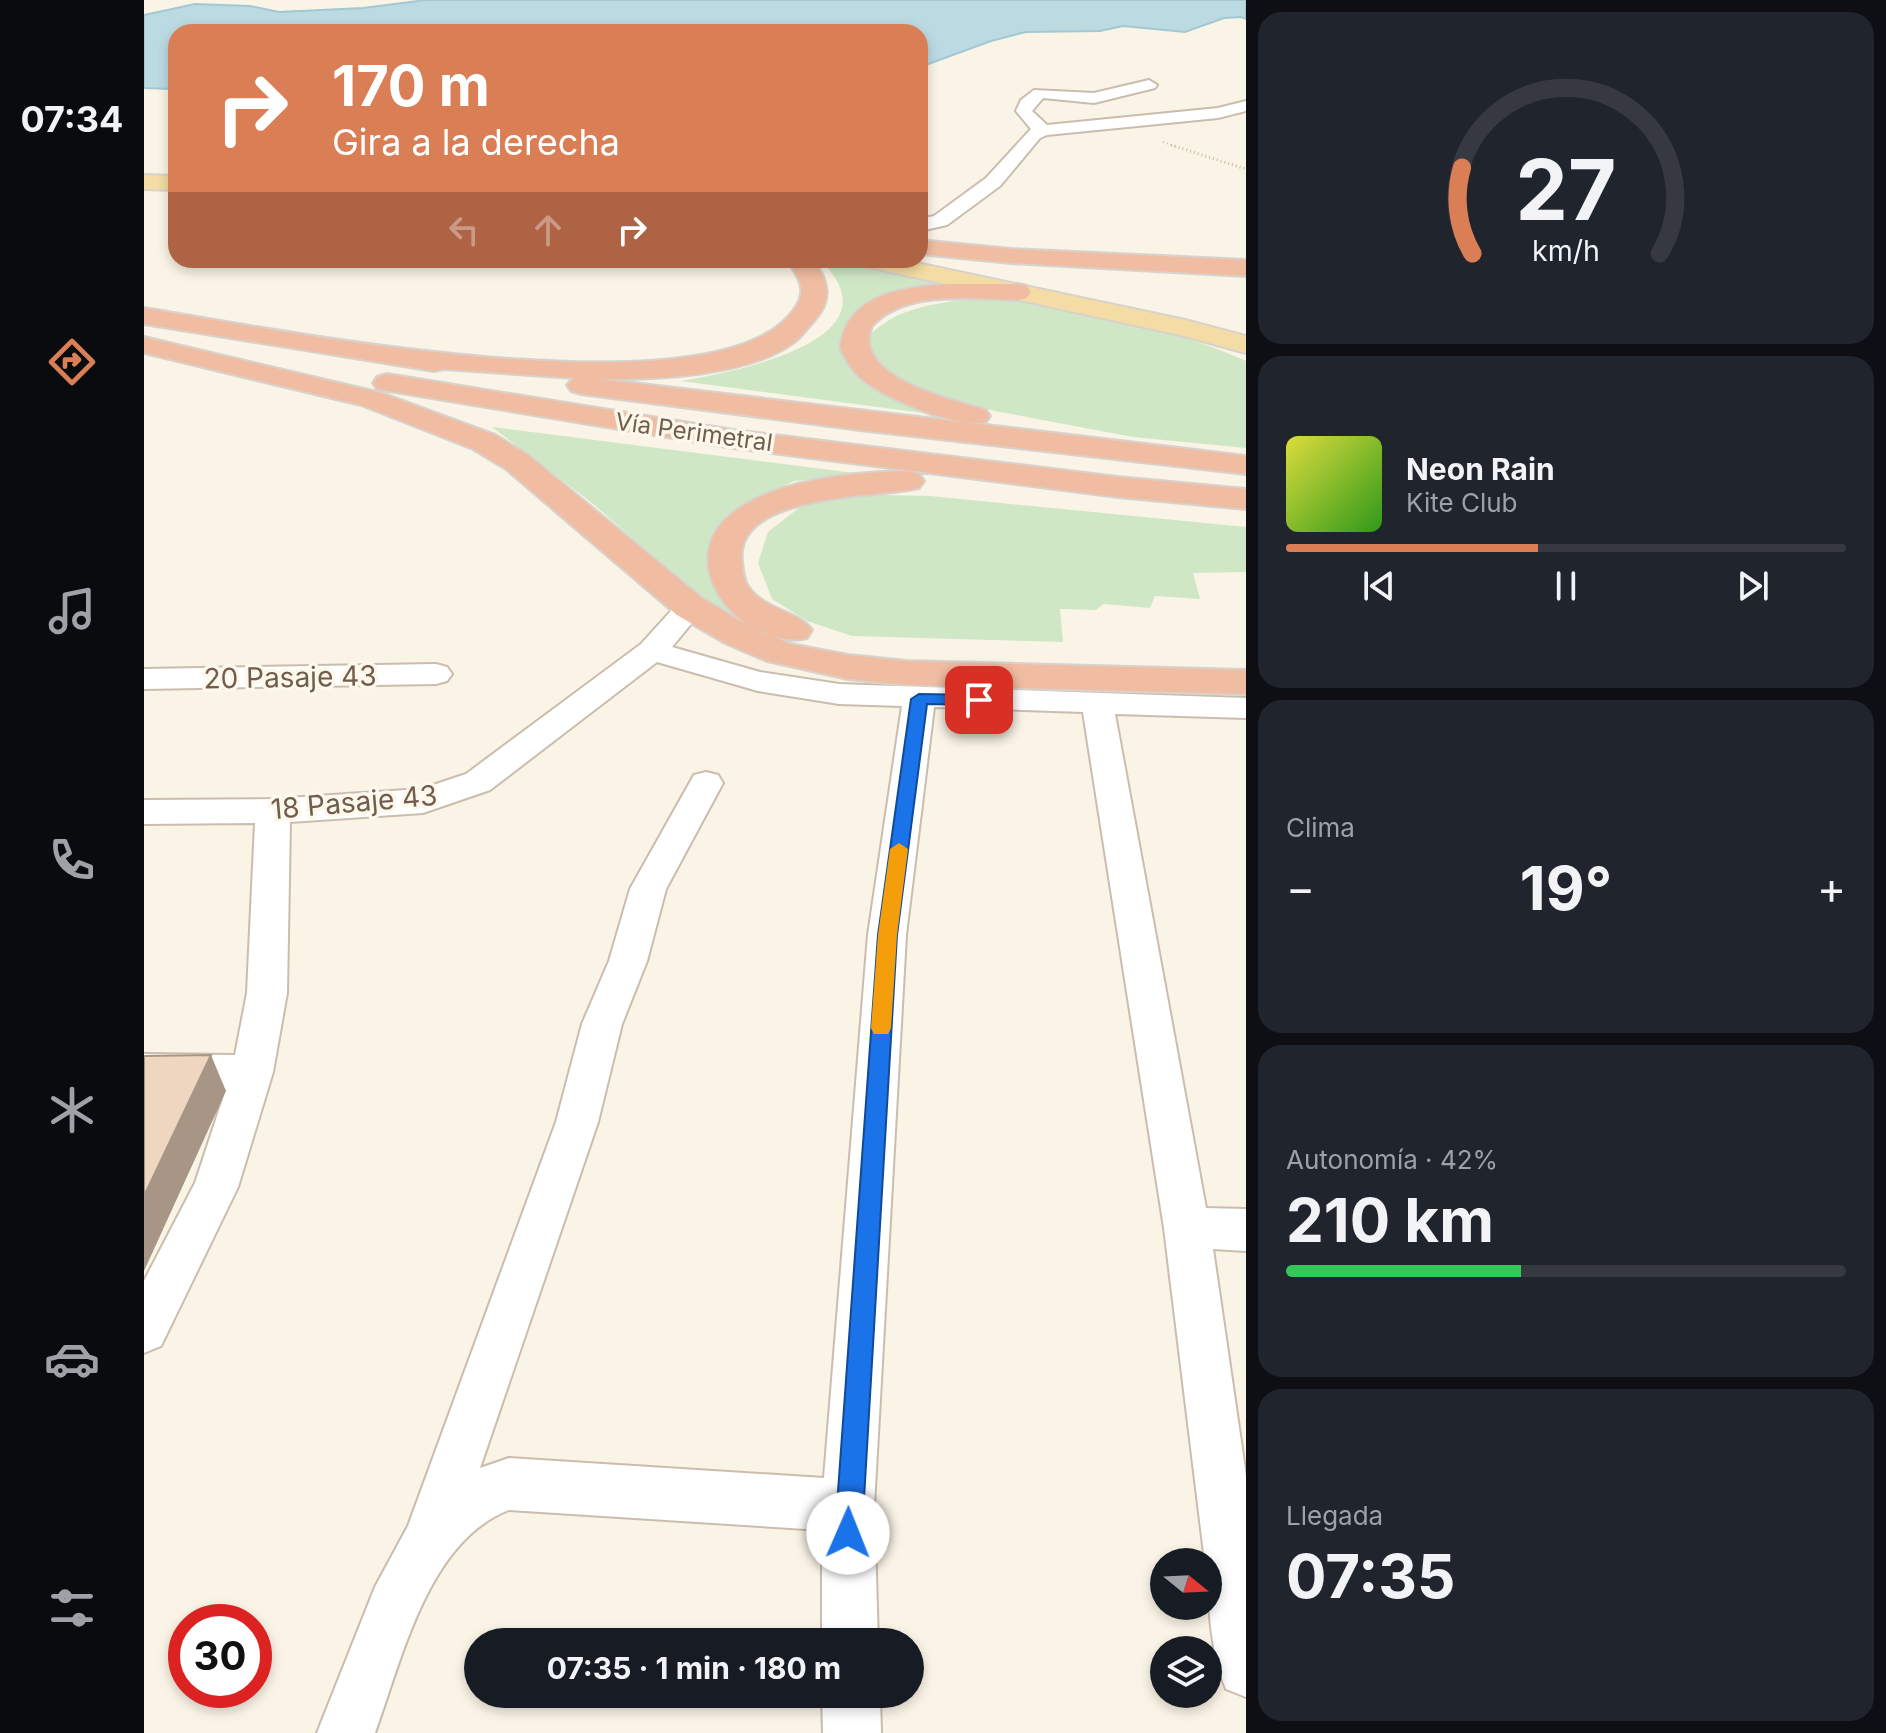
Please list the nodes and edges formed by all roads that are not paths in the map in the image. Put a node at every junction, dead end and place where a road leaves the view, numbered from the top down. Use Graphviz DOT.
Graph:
graph roads {
  1 [pos="1149,85"];
  2 [pos="1246,106"];
  3 [pos="1044,130"];
  4 [pos="144,182"];
  5 [pos="168,183"];
  6 [pos="144,194"];
  7 [pos="168,194"];
  8 [pos="928,225"];
  9 [pos="928,248"];
  10 [pos="928,258"];
  11 [pos="806,268"];
  12 [pos="906,268"];
  13 [pos="1246,268"];
  14 [pos="1018,292"];
  15 [pos="144,316"];
  16 [pos="1246,329"];
  17 [pos="144,344"];
  18 [pos="1246,345"];
  19 [pos="376,355"];
  20 [pos="1197,462"];
  21 [pos="1246,465"];
  22 [pos="1118,487"];
  23 [pos="1246,499"];
  24 [pos="690,607"];
  25 [pos="652,651"];
  26 [pos="1246,666"];
  27 [pos="436,674"];
  28 [pos="144,679"];
  29 [pos="1246,682"];
  30 [pos="919,699"];
  31 [pos="1097,703"];
  32 [pos="1246,708"];
  33 [pos="706,783"];
  34 [pos="273,811"];
  35 [pos="144,812"];
  36 [pos="144,1071"];
  37 [pos="252,1072"];
  38 [pos="1187,1228"];
  39 [pos="1246,1230"];
  40 [pos="144,1330"];
  41 [pos="848,1506"];
  42 [pos="430,1538"];
  43 [pos="850,1628"];
  44 [pos="1246,1669"];
  45 [pos="851,1708"];
  46 [pos="346,1733"];
  47 [pos="852,1733"];
  1 -- 3 [label="street"];
  2 -- 3 [label="street"];
  3 -- 8 [label="street"];
  4 -- 5 [label="main road"];
  6 -- 7 [label="main road"];
  9 -- 13 [label="highway"];
  10 -- 16 [label="main road"];
  11 -- 19 [label="highway"];
  12 -- 14 [label="main road"];
  14 -- 18 [label="main road"];
  14 -- 20 [label="highway"];
  15 -- 19 [label="highway, Vía Perimetral"];
  17 -- 22 [label="highway, Vía Perimetral"];
  17 -- 24 [label="highway"];
  19 -- 20 [label="highway, Vía Perimetral"];
  20 -- 21 [label="highway, Vía Perimetral"];
  22 -- 23 [label="highway, Vía Perimetral"];
  22 -- 26 [label="highway"];
  24 -- 25 [label="street, 18 Pasaje 43"];
  24 -- 29 [label="highway"];
  25 -- 30 [label="street"];
  25 -- 34 [label="street, 18 Pasaje 43"];
  27 -- 28 [label="street, 20 Pasaje 43"];
  30 -- 31 [label="street"];
  30 -- 41 [label="street"];
  31 -- 32 [label="street"];
  31 -- 38 [label="street"];
  33 -- 42 [label="street"];
  34 -- 35 [label="street, 18 Pasaje 43"];
  34 -- 37 [label="street"];
  36 -- 37 [label="street"];
  37 -- 40 [label="street"];
  38 -- 39 [label="street"];
  38 -- 44 [label="street"];
  41 -- 42 [label="street"];
  41 -- 43 [label="street"];
  42 -- 46 [label="street"];
  45 -- 47 [label="street"];
}
